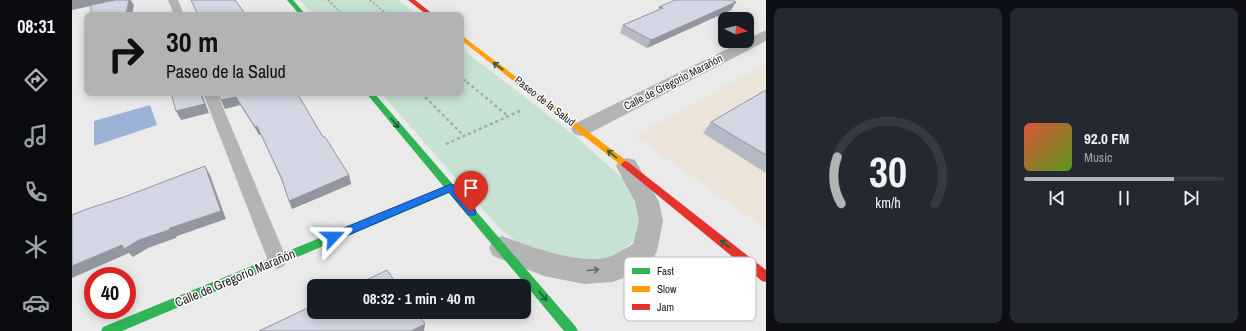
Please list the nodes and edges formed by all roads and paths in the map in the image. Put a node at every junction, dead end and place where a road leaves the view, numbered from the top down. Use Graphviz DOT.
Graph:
graph roads {
  1 [pos="173,0"];
  2 [pos="290,0"];
  3 [pos="328,0"];
  4 [pos="370,0"];
  5 [pos="411,0"];
  6 [pos="178,12"];
  7 [pos="300,12"];
  8 [pos="340,12"];
  9 [pos="384,12"];
  10 [pos="427,12"];
  11 [pos="766,35"];
  12 [pos="464,40"];
  13 [pos="464,79"];
  14 [pos="211,96"];
  15 [pos="373,96"];
  16 [pos="424,96"];
  17 [pos="544,100"];
  18 [pos="508,116"];
  19 [pos="581,129"];
  20 [pos="464,136"];
  21 [pos="423,155"];
  22 [pos="627,166"];
  23 [pos="451,188"];
  24 [pos="502,248"];
  25 [pos="633,257"];
  26 [pos="741,257"];
  27 [pos="277,260"];
  28 [pos="624,262"];
  29 [pos="756,269"];
  30 [pos="766,277"];
  31 [pos="107,331"];
  32 [pos="572,331"];
  1 -- 6 [label="lane"];
  2 -- 7 [label="street"];
  3 -- 8 [label="path"];
  4 -- 9 [label="path"];
  5 -- 10 [label="street"];
  11 -- 19 [label="street, Calle de Gregorio Marañón"];
  17 -- 12 [label="street, Paseo de la Salud, one-way"];
  13 -- 18 [label="path"];
  14 -- 27 [label="lane"];
  15 -- 21 [label="street, Paseo de la Salud, one-way"];
  16 -- 20 [label="path"];
  17 -- 18 [label="path"];
  17 -- 19 [label="street, Paseo de la Salud"];
  18 -- 20 [label="path"];
  22 -- 19 [label="street, Paseo de la Salud, one-way"];
  20 -- 21 [label="path"];
  21 -- 23 [label="street, Paseo de la Salud"];
  25 -- 22 [label="street, Paseo de la Salud, one-way"];
  26 -- 22 [label="street, Paseo de la Salud, one-way"];
  23 -- 24 [label="street, Paseo de la Salud"];
  23 -- 27 [label="street, Calle de Gregorio Marañón"];
  24 -- 28 [label="street, Paseo de la Salud, one-way"];
  24 -- 32 [label="street, Paseo de la Salud, one-way"];
  27 -- 31 [label="street, Calle de Gregorio Marañón"];
  30 -- 29 [label="street, Paseo de la Salud, one-way"];
}
